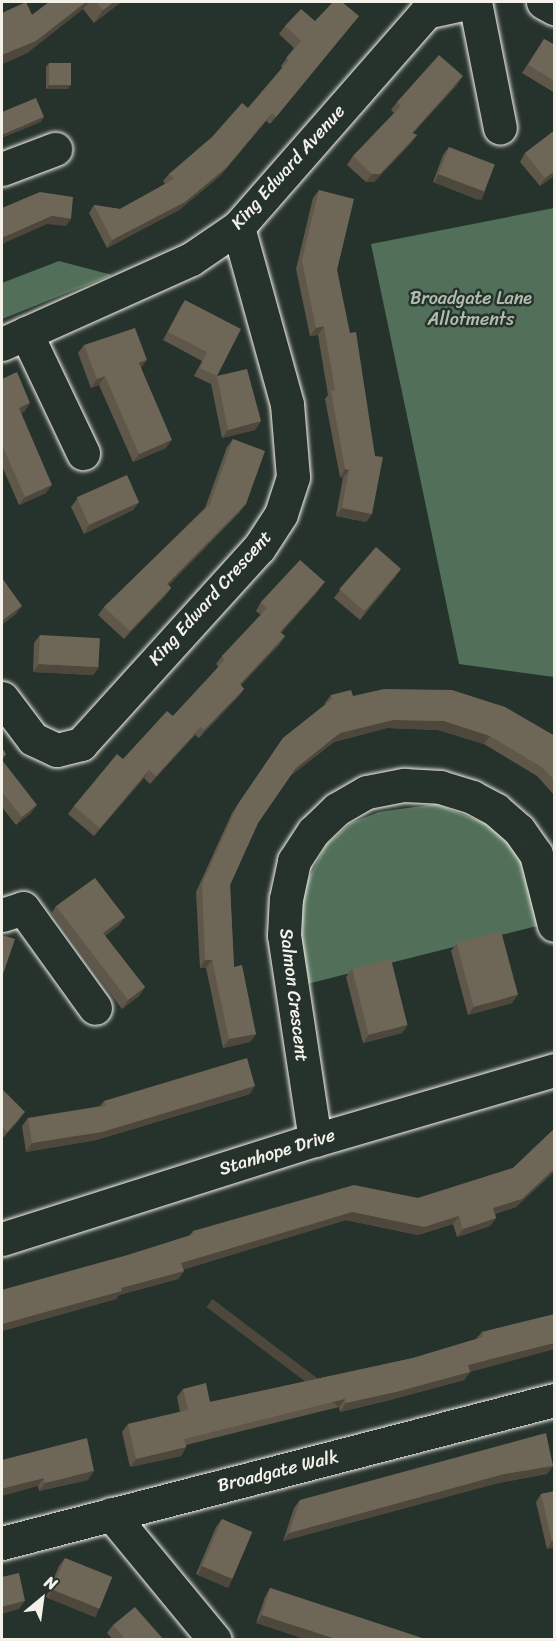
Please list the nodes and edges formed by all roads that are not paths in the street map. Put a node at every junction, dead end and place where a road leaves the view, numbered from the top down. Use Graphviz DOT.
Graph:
graph roads {
  1 [pos="473,2"];
  2 [pos="543,2"];
  3 [pos="426,7"];
  4 [pos="555,8"];
  5 [pos="500,128"];
  6 [pos="55,149"];
  7 [pos="2,169"];
  8 [pos="238,227"];
  9 [pos="14,338"];
  10 [pos="83,453"];
  11 [pos="2,698"];
  12 [pos="2,915"];
  13 [pos="555,925"];
  14 [pos="95,1008"];
  15 [pos="555,1070"];
  16 [pos="315,1140"];
  17 [pos="2,1239"];
  18 [pos="555,1400"];
  19 [pos="111,1514"];
  20 [pos="2,1543"];
  21 [pos="215,1640"];
  1 -- 3 [label="street, King Edward Avenue"];
  1 -- 5 [label="street"];
  2 -- 4 [label="street"];
  3 -- 8 [label="street, King Edward Avenue"];
  6 -- 7 [label="street"];
  8 -- 9 [label="street, King Edward Avenue"];
  8 -- 11 [label="street, King Edward Crescent"];
  9 -- 10 [label="street, King Edward Avenue"];
  12 -- 14 [label="street"];
  13 -- 16 [label="street, Salmon Crescent"];
  15 -- 16 [label="street, Stanhope Drive"];
  16 -- 17 [label="street, Stanhope Drive"];
  18 -- 19 [label="street, Broadgate Walk"];
  19 -- 20 [label="street, Broadgate Walk"];
  19 -- 21 [label="street"];
}
